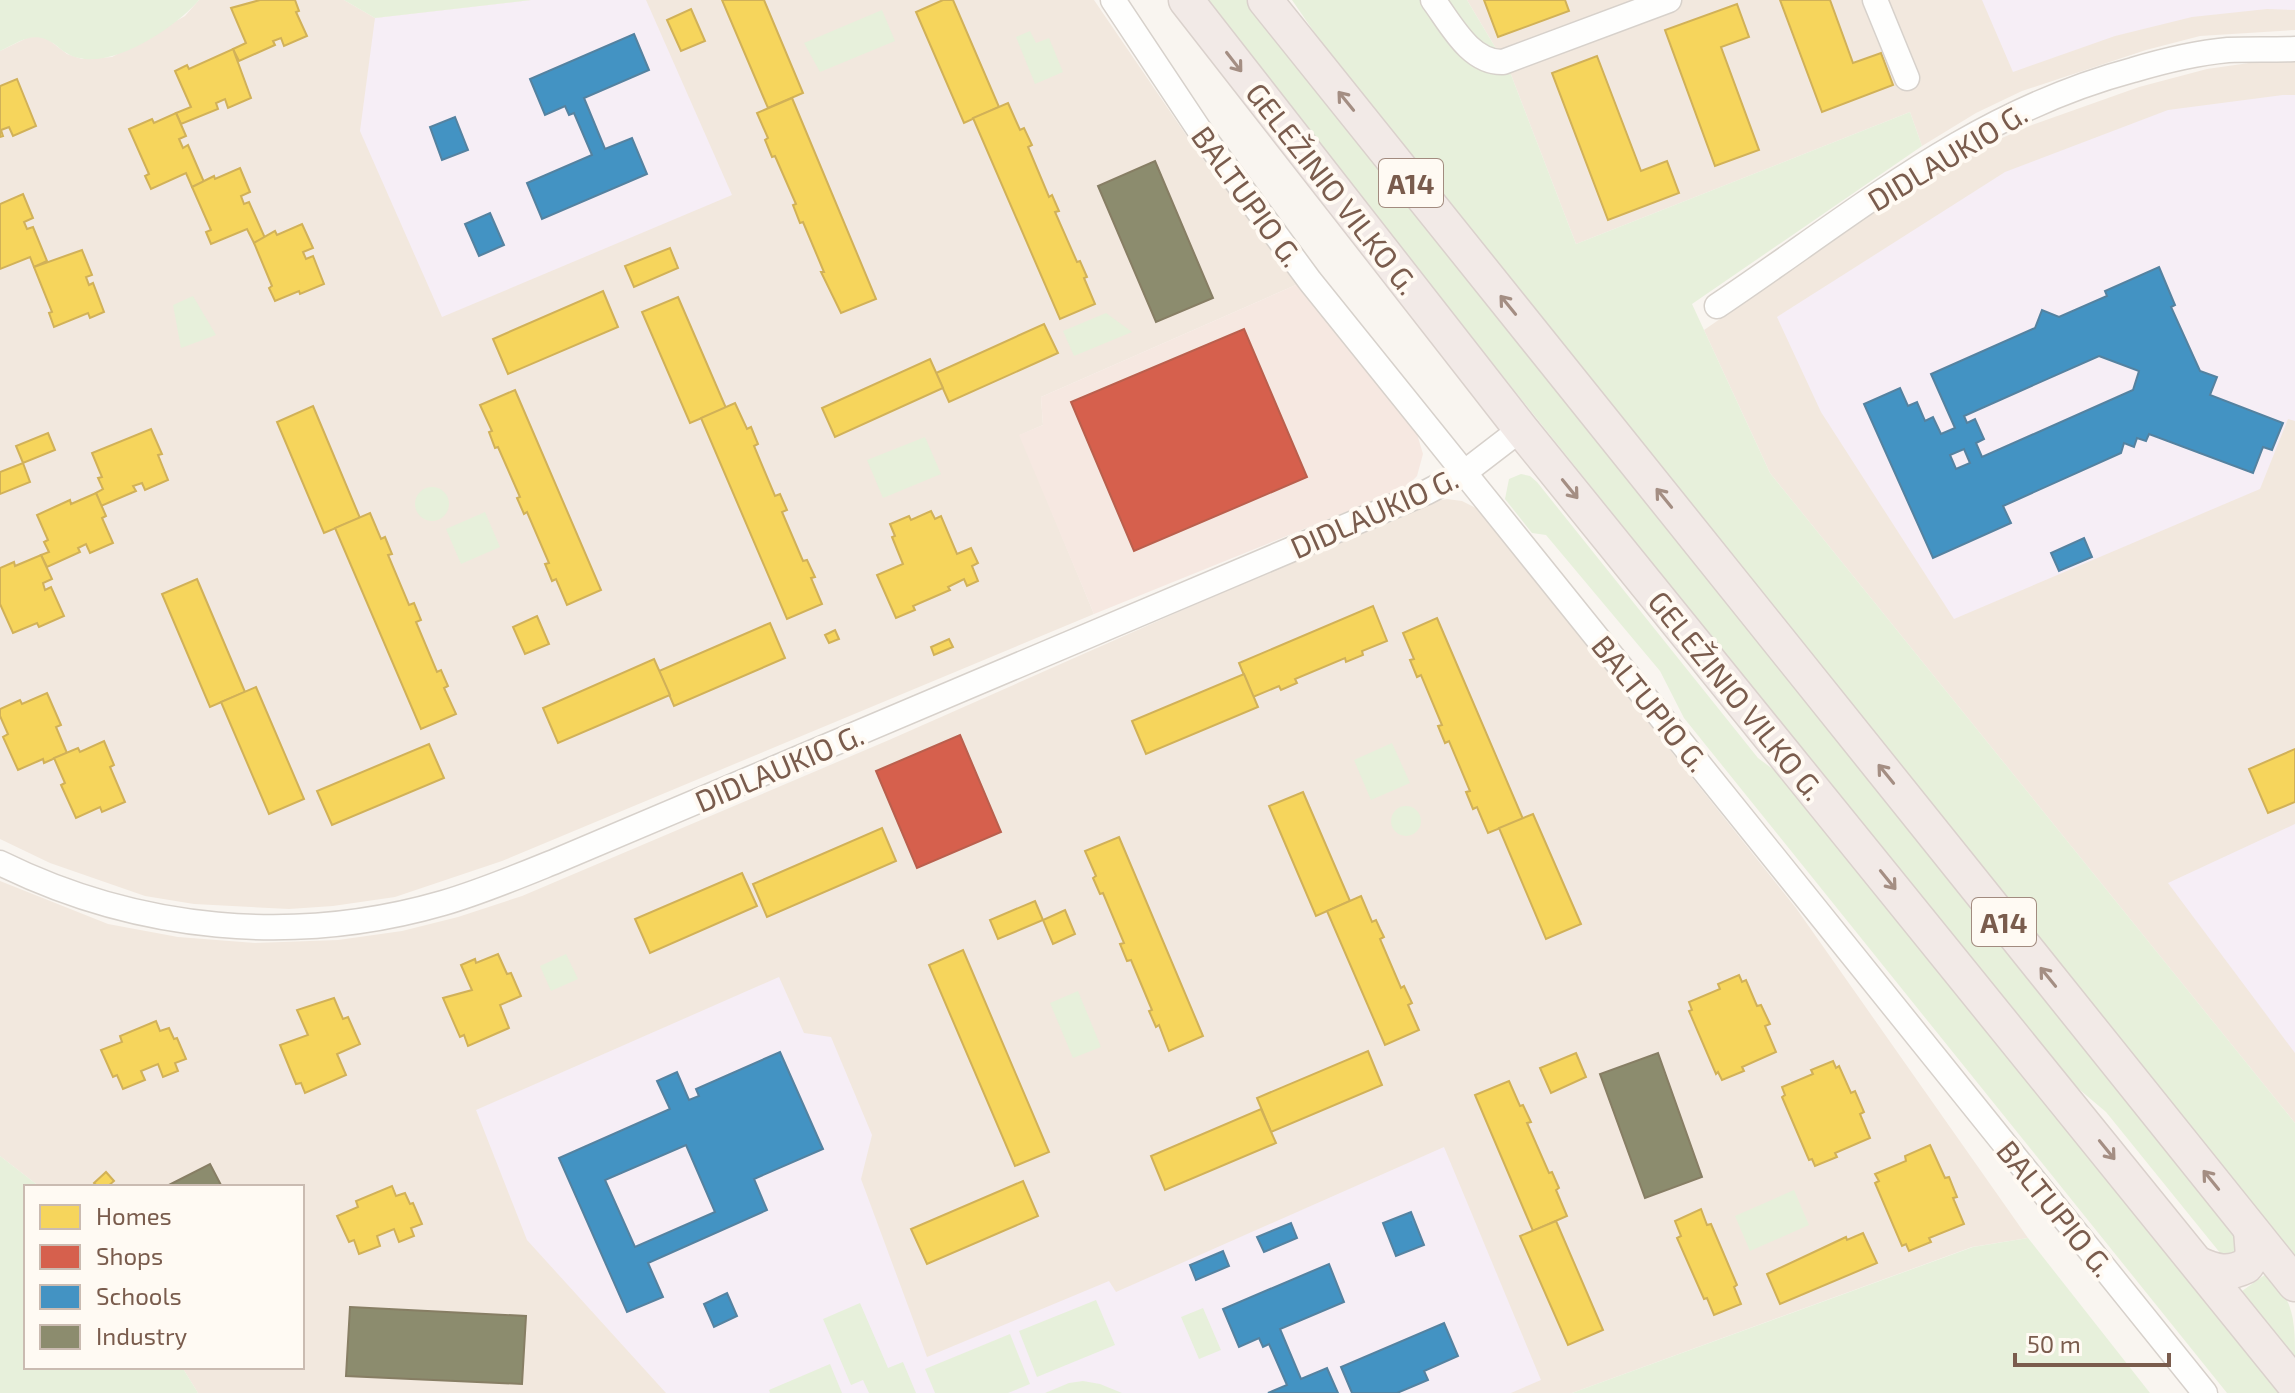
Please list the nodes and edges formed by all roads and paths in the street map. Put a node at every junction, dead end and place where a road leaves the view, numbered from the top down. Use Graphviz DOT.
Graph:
graph roads {
  1 [pos="1113,0"];
  2 [pos="1186,0"];
  3 [pos="1265,0"];
  4 [pos="1433,0"];
  5 [pos="1669,0"];
  6 [pos="1875,0"];
  7 [pos="2295,49"];
  8 [pos="1907,78"];
  9 [pos="1717,306"];
  10 [pos="1521,429"];
  11 [pos="1465,472"];
  12 [pos="0,863"];
  13 [pos="2251,1230"];
  14 [pos="2198,1264"];
  15 [pos="2295,1284"];
  16 [pos="2295,1385"];
  17 [pos="2205,1393"];
  1 -- 11 [label="street, BALTUPIO G."];
  2 -- 10 [label="highway, GELEŽINIO VILKO G. / A14, one-way"];
  13 -- 3 [label="highway, GELEŽINIO VILKO G. / A14, one-way"];
  4 -- 5 [label="street"];
  6 -- 8 [label="street"];
  7 -- 9 [label="street, DIDLAUKIO G."];
  10 -- 11 [label="street, DIDLAUKIO G."];
  10 -- 14 [label="highway, GELEŽINIO VILKO G. / A14, one-way"];
  11 -- 12 [label="street, DIDLAUKIO G."];
  11 -- 17 [label="street, BALTUPIO G."];
  13 -- 14 [label="highway"];
  13 -- 15 [label="highway, GELEŽINIO VILKO G. / A14"];
  14 -- 16 [label="highway, GELEŽINIO VILKO G. / A14"];
}
